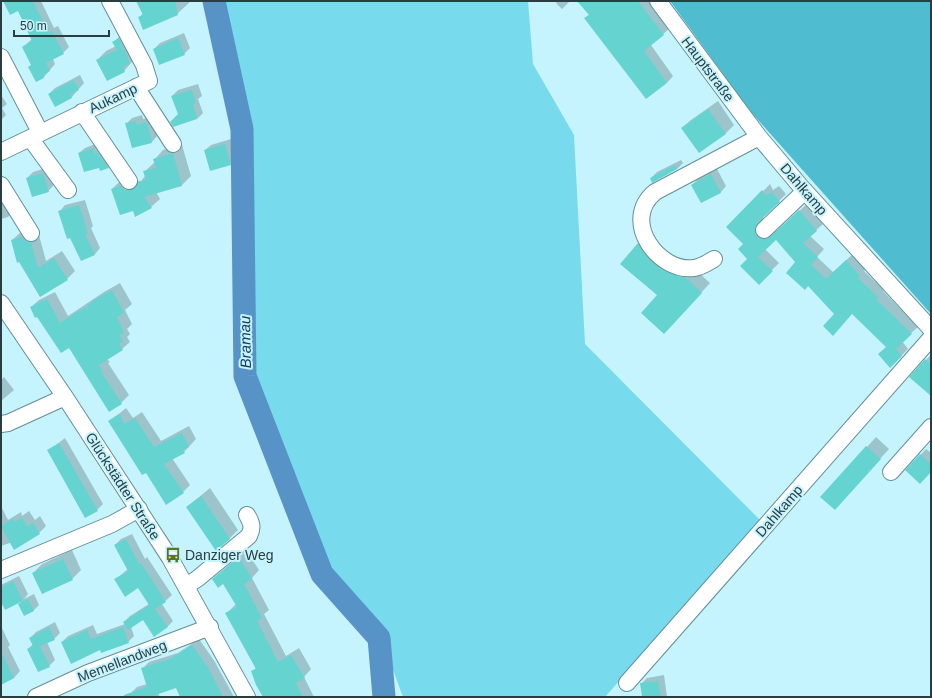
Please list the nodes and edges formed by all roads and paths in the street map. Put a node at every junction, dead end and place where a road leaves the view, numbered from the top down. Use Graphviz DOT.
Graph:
graph roads {
  1 [pos="110,1"];
  2 [pos="658,1"];
  3 [pos="1,57"];
  4 [pos="136,87"];
  5 [pos="82,112"];
  6 [pos="35,135"];
  7 [pos="759,137"];
  8 [pos="173,144"];
  9 [pos="1,152"];
  10 [pos="129,181"];
  11 [pos="1,186"];
  12 [pos="68,190"];
  13 [pos="805,192"];
  14 [pos="764,230"];
  15 [pos="31,233"];
  16 [pos="714,259"];
  17 [pos="1,303"];
  18 [pos="931,329"];
  19 [pos="931,338"];
  20 [pos="65,397"];
  21 [pos="1,424"];
  22 [pos="931,427"];
  23 [pos="891,472"];
  24 [pos="139,509"];
  25 [pos="247,515"];
  26 [pos="1,570"];
  27 [pos="186,586"];
  28 [pos="210,627"];
  29 [pos="627,683"];
  30 [pos="36,697"];
  31 [pos="247,697"];
  1 -- 4 [label="street, Aukamp"];
  2 -- 7 [label="street, Hauptstraße"];
  3 -- 6 [label="street"];
  4 -- 5 [label="street, Aukamp"];
  4 -- 8 [label="street"];
  5 -- 6 [label="street, Aukamp"];
  5 -- 10 [label="street"];
  6 -- 9 [label="street, Aukamp"];
  6 -- 12 [label="street"];
  7 -- 13 [label="street, Dahlkamp"];
  7 -- 16 [label="street"];
  11 -- 15 [label="street"];
  13 -- 14 [label="street"];
  13 -- 18 [label="street, Dahlkamp"];
  17 -- 20 [label="street, Glückstädter Straße"];
  19 -- 29 [label="street, Dahlkamp"];
  20 -- 21 [label="street"];
  20 -- 24 [label="street, Glückstädter Straße"];
  22 -- 23 [label="street"];
  24 -- 26 [label="street"];
  24 -- 27 [label="street, Glückstädter Straße"];
  25 -- 27 [label="street"];
  27 -- 28 [label="street, Glückstädter Straße"];
  28 -- 30 [label="street, Memellandweg"];
  28 -- 31 [label="street, Glückstädter Straße"];
}
